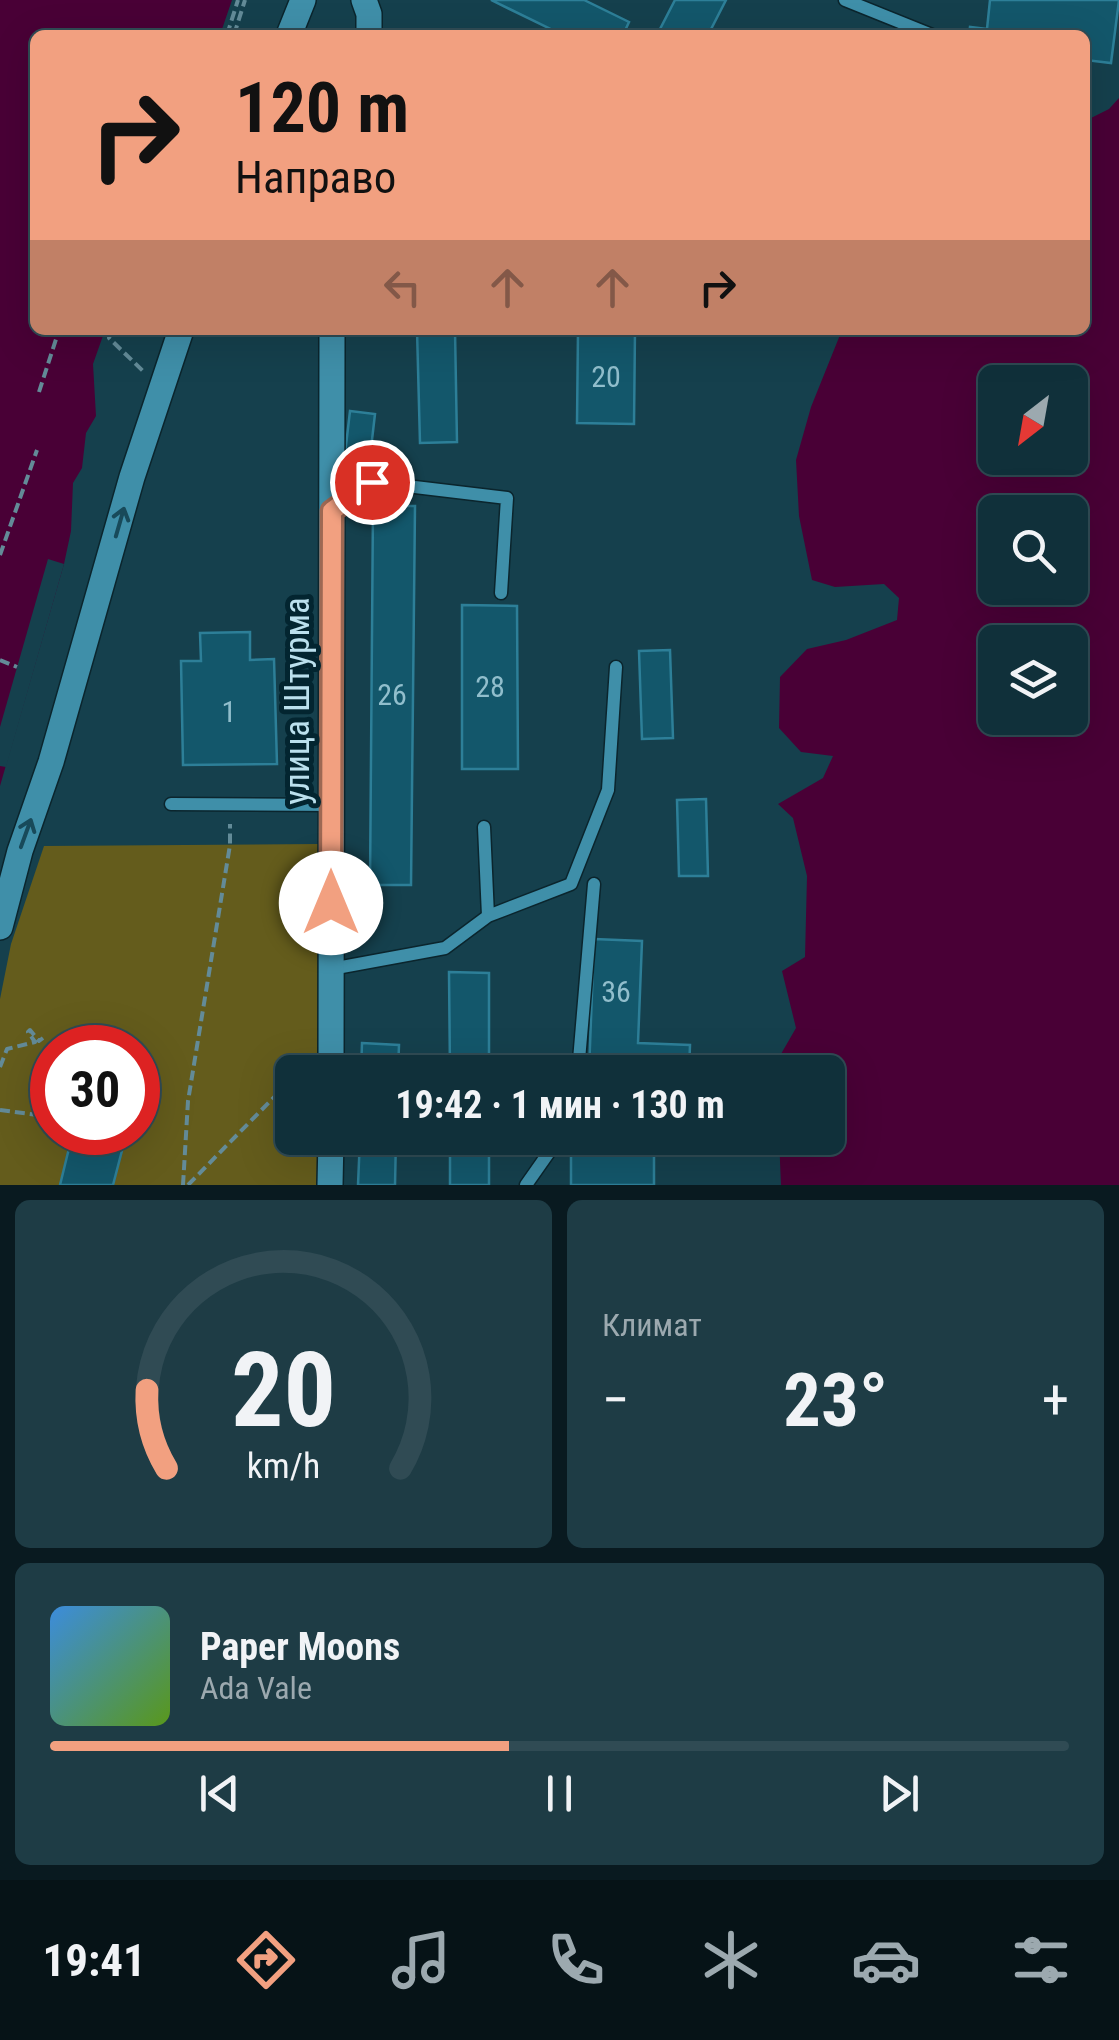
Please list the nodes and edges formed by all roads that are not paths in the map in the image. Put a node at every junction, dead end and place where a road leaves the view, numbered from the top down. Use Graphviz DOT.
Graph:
graph roads {
  1 [pos="302,0"];
  2 [pos="364,0"];
  3 [pos="846,0"];
  4 [pos="291,30"];
  5 [pos="368,30"];
  6 [pos="920,30"];
  7 [pos="179,335"];
  8 [pos="332,335"];
  9 [pos="332,511"];
  10 [pos="501,593"];
  11 [pos="616,666"];
  12 [pos="171,804"];
  13 [pos="332,805"];
  14 [pos="484,827"];
  15 [pos="594,884"];
  16 [pos="488,916"];
  17 [pos="0,926"];
  18 [pos="331,969"];
  19 [pos="331,1055"];
  20 [pos="579,1055"];
  21 [pos="330,1155"];
  22 [pos="547,1155"];
  23 [pos="330,1185"];
  24 [pos="526,1185"];
  1 -- 4 [label="street"];
  2 -- 5 [label="street"];
  3 -- 6 [label="lane"];
  17 -- 7 [label="street, one-way"];
  8 -- 9 [label="street, улица Штурма"];
  9 -- 10 [label="lane"];
  9 -- 13 [label="street, улица Штурма"];
  11 -- 16 [label="lane"];
  12 -- 13 [label="lane"];
  13 -- 18 [label="street, улица Штурма"];
  14 -- 16 [label="lane"];
  15 -- 20 [label="lane"];
  16 -- 18 [label="lane"];
  18 -- 19 [label="street, улица Штурма"];
  21 -- 23 [label="street"];
  22 -- 24 [label="lane"];
}
